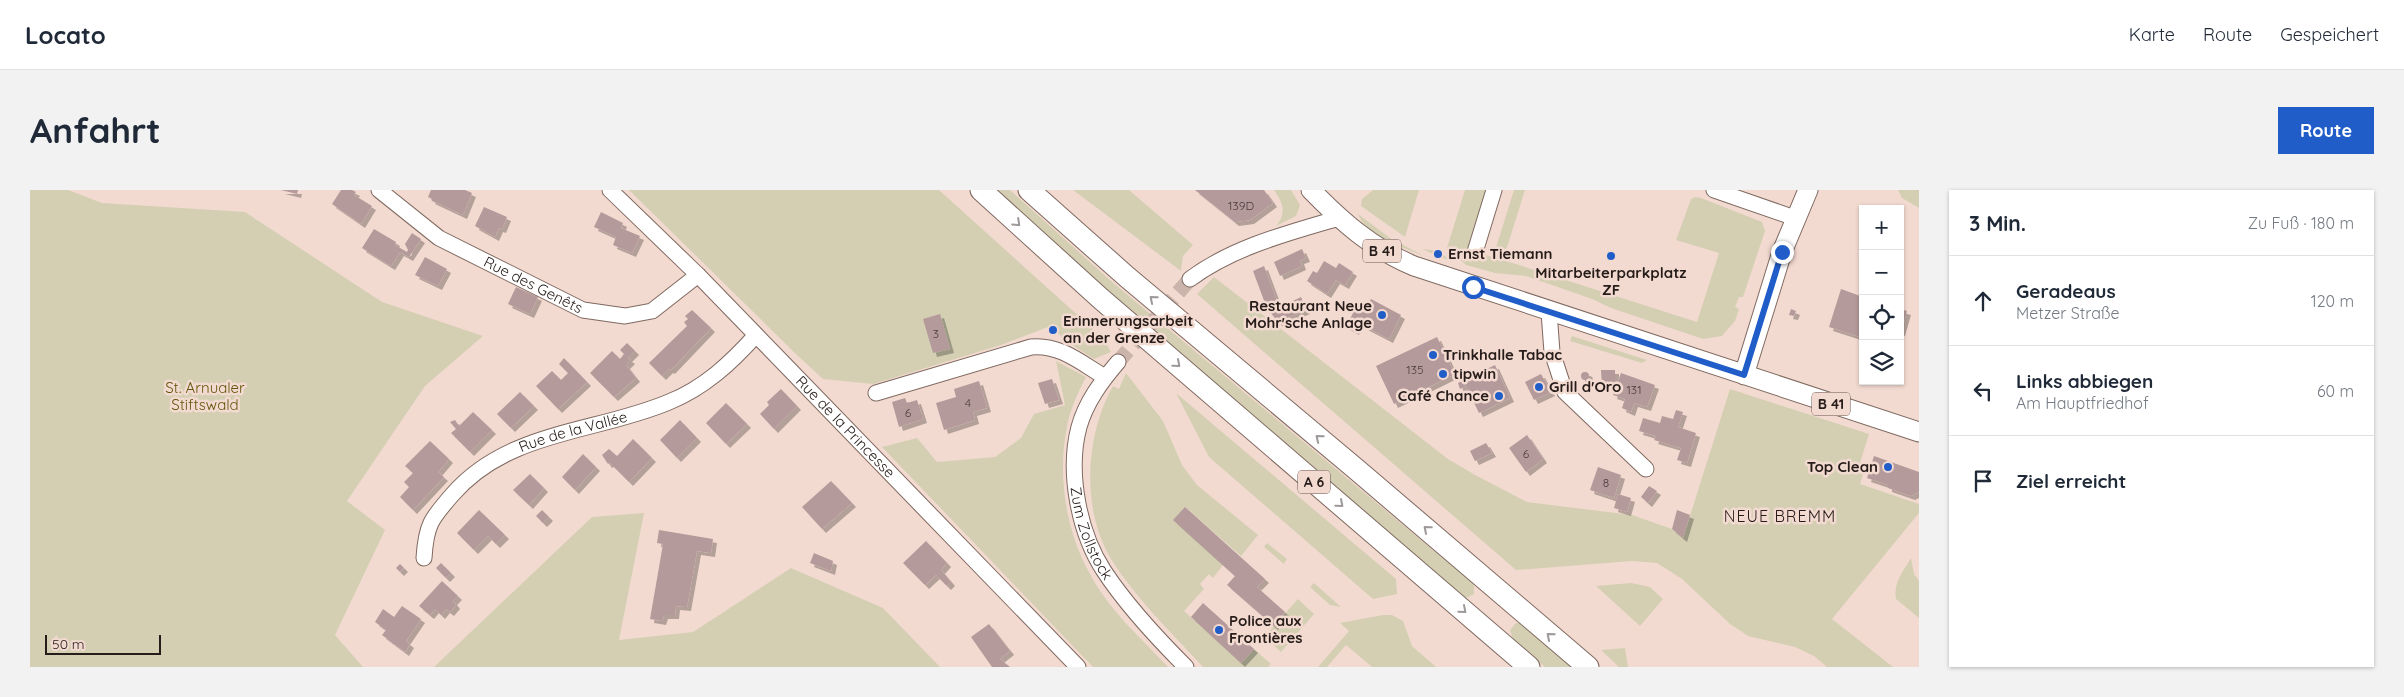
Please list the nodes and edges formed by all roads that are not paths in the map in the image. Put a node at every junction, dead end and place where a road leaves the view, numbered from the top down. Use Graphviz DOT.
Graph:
graph roads {
  1 [pos="379,190"];
  2 [pos="610,190"];
  3 [pos="981,190"];
  4 [pos="1029,190"];
  5 [pos="1311,190"];
  6 [pos="1494,190"];
  7 [pos="1714,190"];
  8 [pos="1808,190"];
  9 [pos="1339,218"];
  10 [pos="1795,218"];
  11 [pos="1475,252"];
  12 [pos="698,275"];
  13 [pos="1190,279"];
  14 [pos="1549,312"];
  15 [pos="756,335"];
  16 [pos="1118,362"];
  17 [pos="1744,375"];
  18 [pos="1105,377"];
  19 [pos="876,393"];
  20 [pos="1919,432"];
  21 [pos="1646,469"];
  22 [pos="424,558"];
  23 [pos="1078,667"];
  24 [pos="1186,667"];
  25 [pos="1529,667"];
  26 [pos="1588,667"];
  1 -- 12 [label="street, Rue des Genêts"];
  2 -- 12 [label="street, Rue de la Princesse"];
  3 -- 25 [label="highway, A 6, one-way"];
  26 -- 4 [label="highway, A 6, one-way"];
  5 -- 9 [label="main road, B 41"];
  6 -- 11 [label="street"];
  7 -- 10 [label="street"];
  8 -- 10 [label="main road"];
  9 -- 13 [label="street"];
  9 -- 14 [label="main road, B 41"];
  10 -- 17 [label="main road"];
  12 -- 15 [label="street, Rue de la Princesse"];
  14 -- 17 [label="main road, B 41"];
  14 -- 21 [label="street"];
  15 -- 22 [label="street, Rue de la Vallée"];
  15 -- 23 [label="street, Rue de la Princesse"];
  16 -- 18 [label="street, Zum Zollstock"];
  17 -- 20 [label="main road, B 41"];
  18 -- 19 [label="street"];
  18 -- 24 [label="street, Zum Zollstock"];
}
